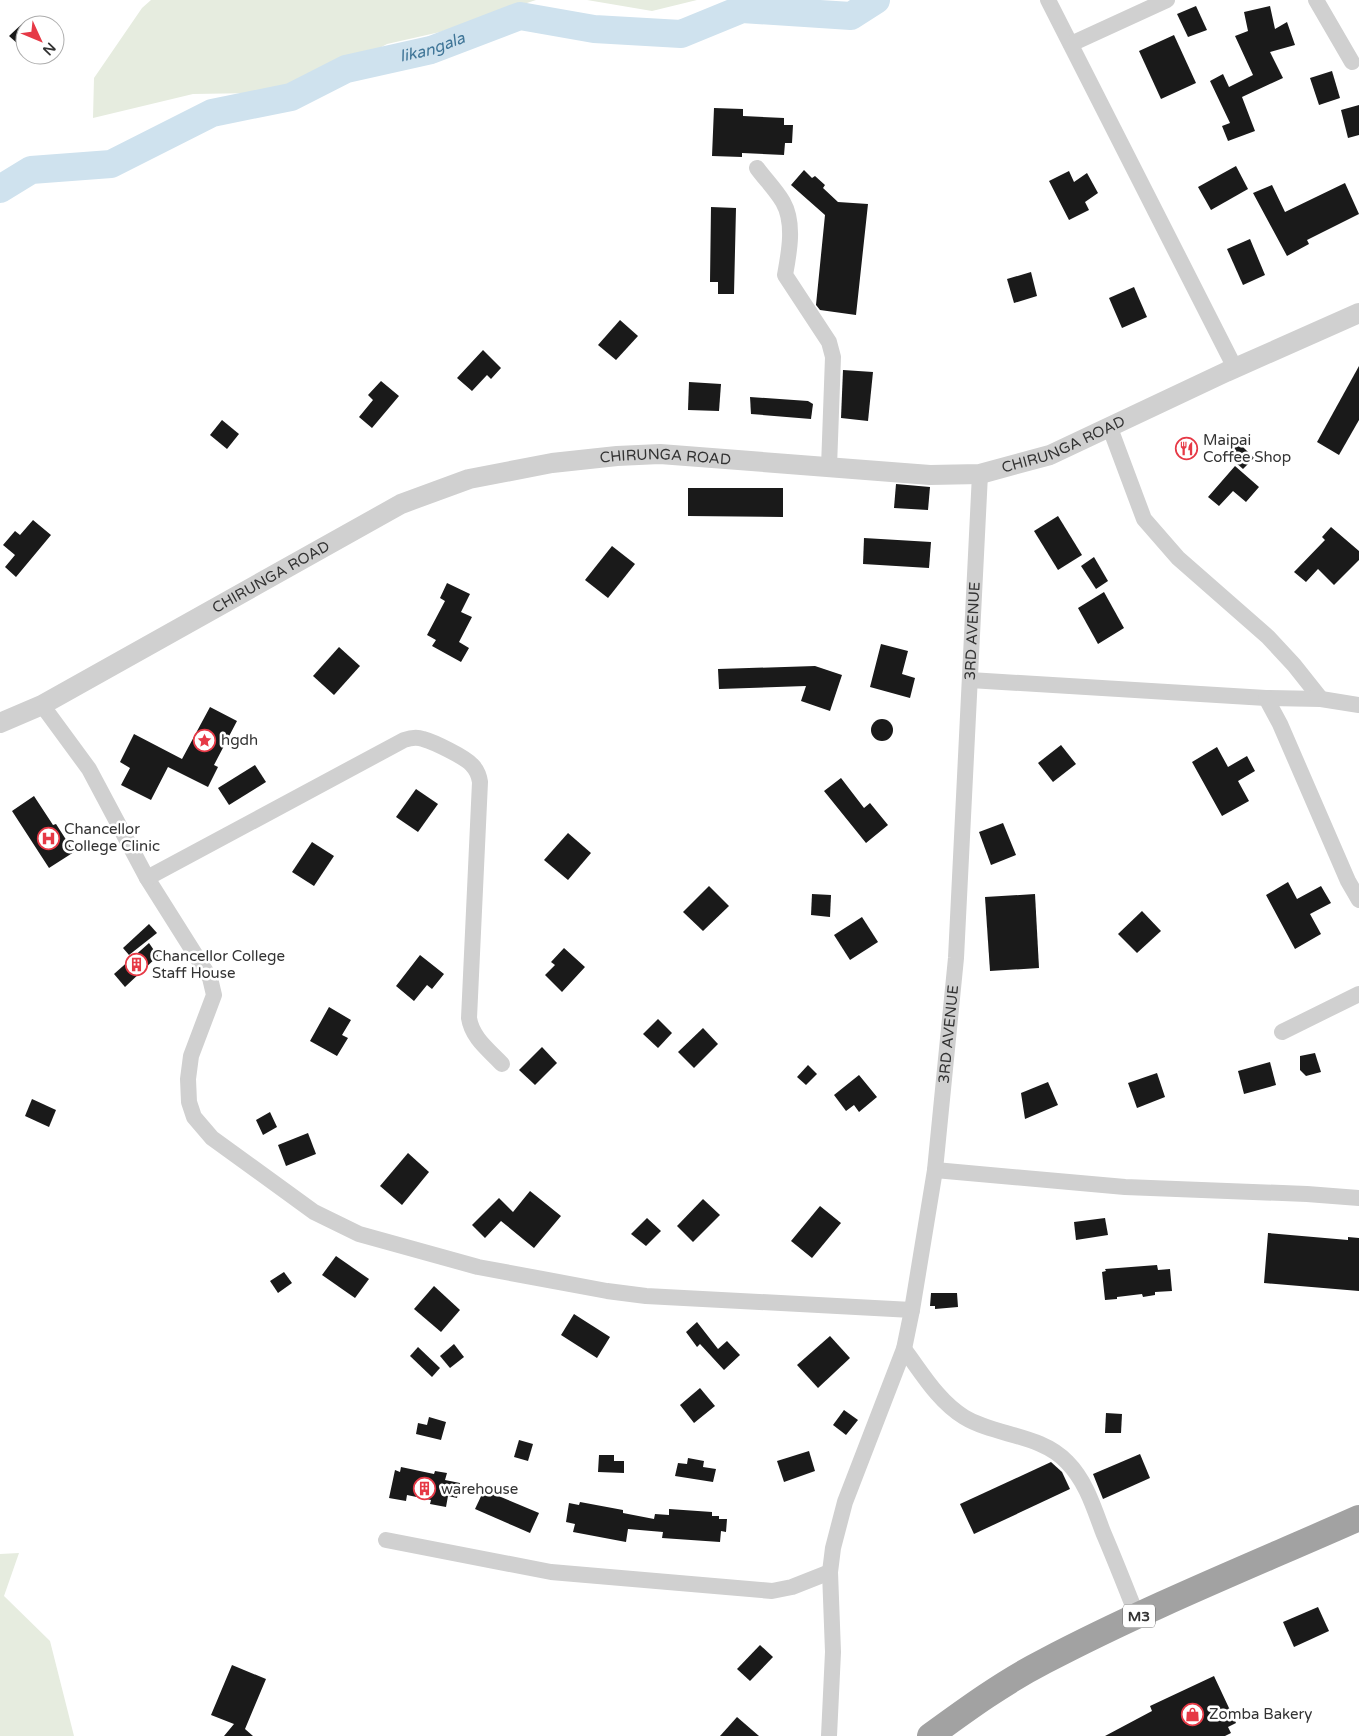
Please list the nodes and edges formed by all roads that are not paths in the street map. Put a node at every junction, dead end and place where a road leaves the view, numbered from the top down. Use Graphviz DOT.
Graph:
graph roads {
  1 [pos="1048,0"];
  2 [pos="1167,0"];
  3 [pos="1316,0"];
  4 [pos="1070,44"];
  5 [pos="1352,62"];
  6 [pos="757,168"];
  7 [pos="1359,314"];
  8 [pos="1235,368"];
  9 [pos="1110,428"];
  10 [pos="829,467"];
  11 [pos="980,474"];
  12 [pos="970,680"];
  13 [pos="1266,698"];
  14 [pos="1321,699"];
  15 [pos="1359,704"];
  16 [pos="42,705"];
  17 [pos="0,723"];
  18 [pos="147,878"];
  19 [pos="1359,900"];
  20 [pos="1359,994"];
  21 [pos="1282,1032"];
  22 [pos="502,1064"];
  23 [pos="936,1170"];
  24 [pos="1359,1198"];
  25 [pos="912,1310"];
  26 [pos="904,1350"];
  27 [pos="1359,1518"];
  28 [pos="386,1540"];
  29 [pos="830,1572"];
  30 [pos="1137,1616"];
  31 [pos="829,1736"];
  32 [pos="930,1736"];
  1 -- 4 [label="street"];
  2 -- 4 [label="street"];
  3 -- 5 [label="street"];
  4 -- 8 [label="street"];
  6 -- 10 [label="street"];
  7 -- 8 [label="street, CHIRUNGA ROAD"];
  8 -- 9 [label="street, CHIRUNGA ROAD"];
  9 -- 11 [label="street, CHIRUNGA ROAD"];
  9 -- 14 [label="street"];
  10 -- 11 [label="street, CHIRUNGA ROAD"];
  10 -- 16 [label="street, CHIRUNGA ROAD"];
  11 -- 12 [label="street, 3RD AVENUE"];
  12 -- 13 [label="street"];
  12 -- 23 [label="street, 3RD AVENUE"];
  13 -- 14 [label="street"];
  13 -- 19 [label="street"];
  14 -- 15 [label="street"];
  16 -- 17 [label="street, CHIRUNGA ROAD"];
  16 -- 18 [label="street"];
  18 -- 22 [label="street"];
  18 -- 25 [label="street"];
  20 -- 21 [label="street"];
  23 -- 24 [label="street"];
  23 -- 25 [label="street, 3RD AVENUE"];
  25 -- 26 [label="street, 3RD AVENUE"];
  26 -- 29 [label="street, 3RD AVENUE"];
  26 -- 30 [label="street"];
  27 -- 30 [label="highway, M3"];
  28 -- 29 [label="street"];
  29 -- 31 [label="street, 3RD AVENUE"];
  30 -- 32 [label="highway, M3"];
}
